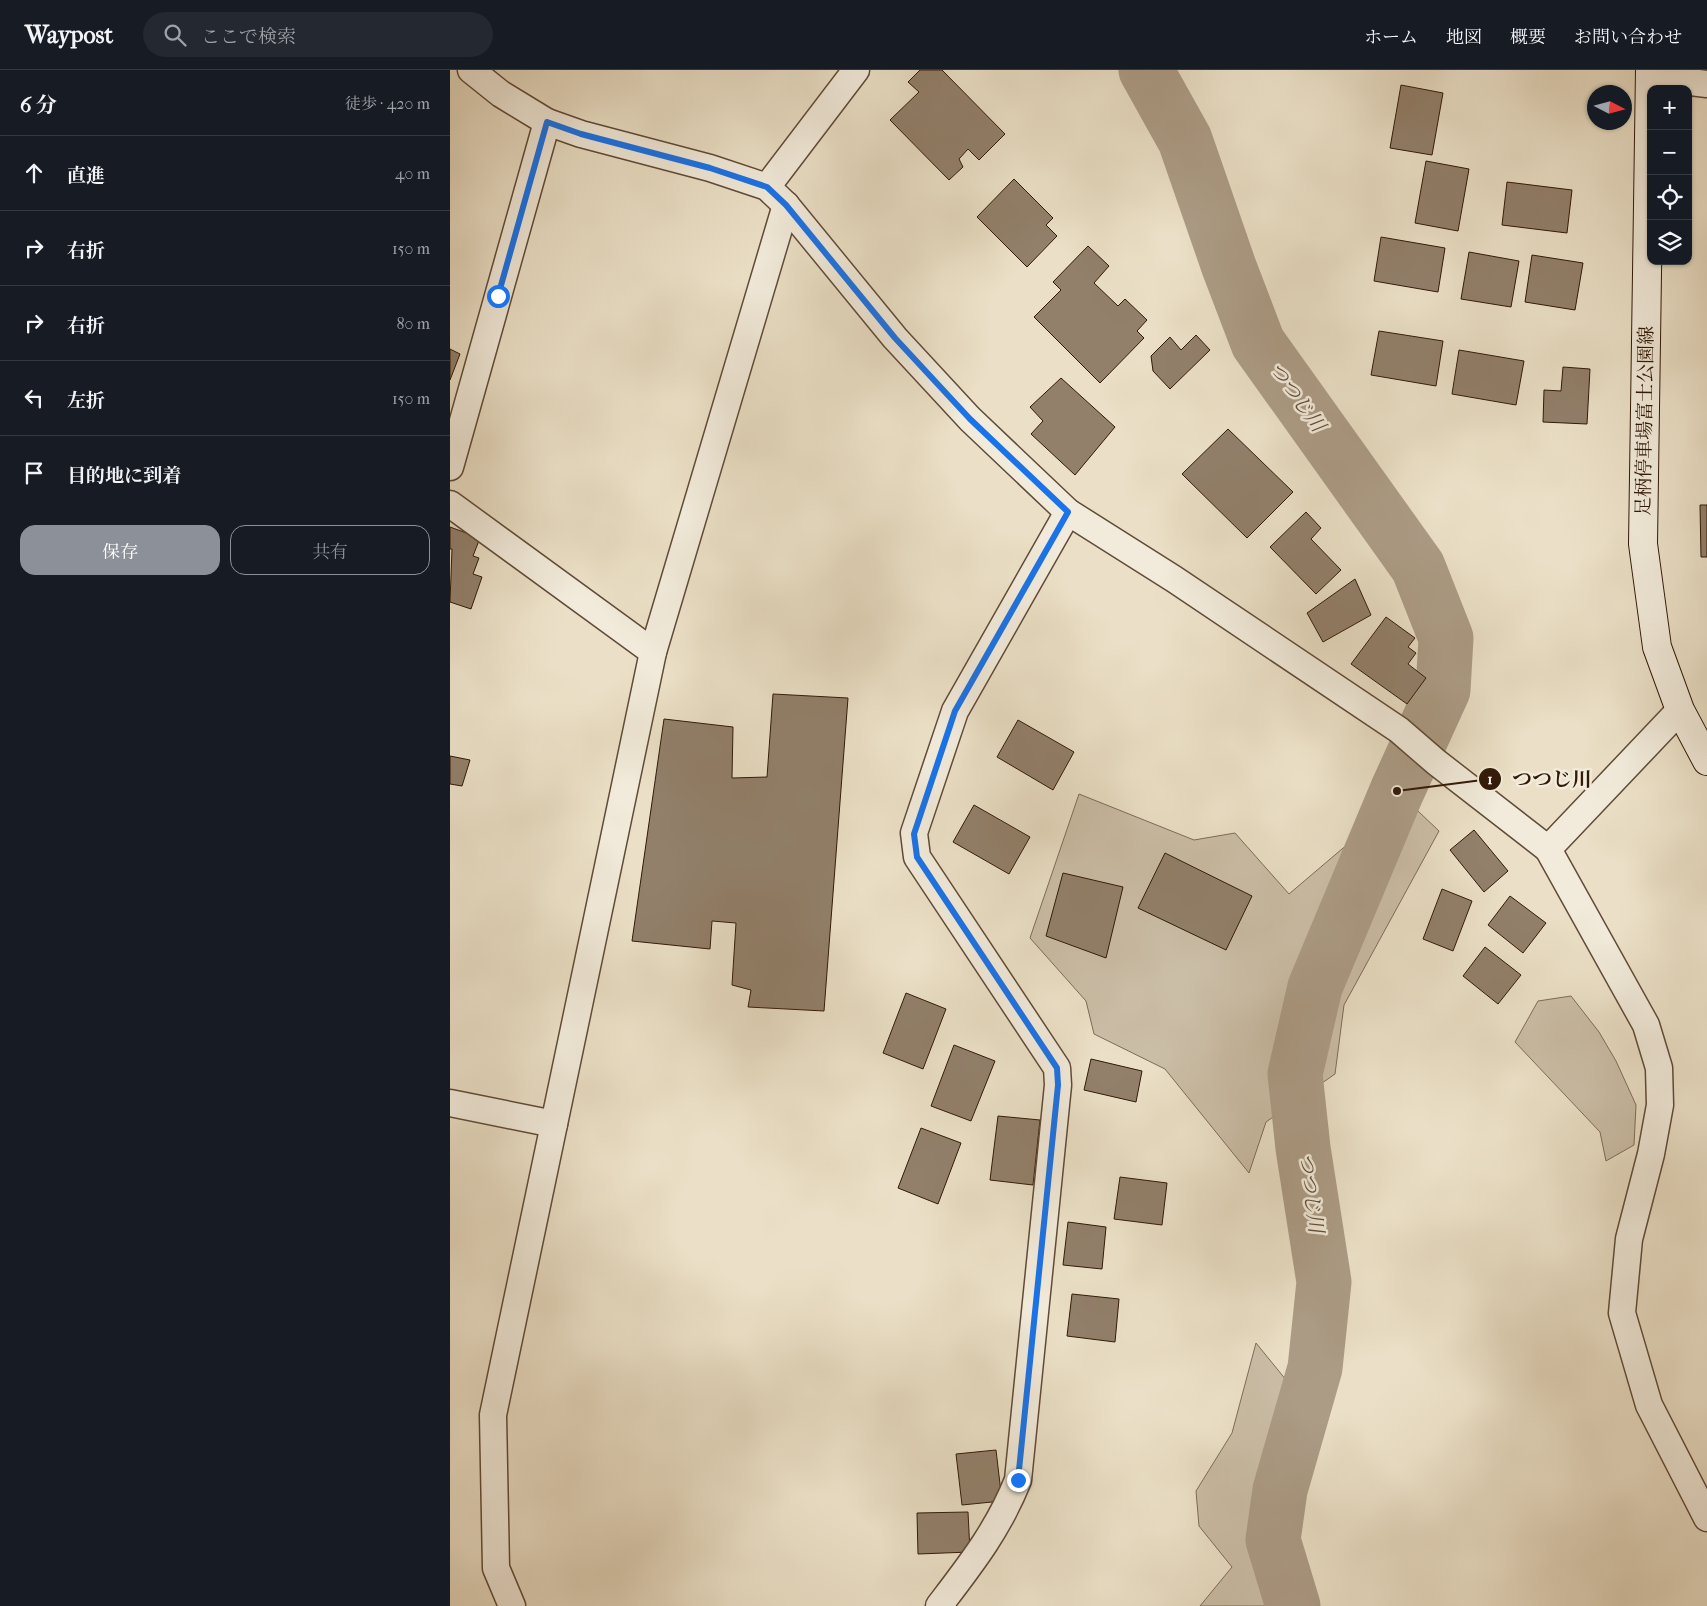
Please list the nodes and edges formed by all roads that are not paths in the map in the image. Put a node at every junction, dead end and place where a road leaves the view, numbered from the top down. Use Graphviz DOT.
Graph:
graph roads {
  1 [pos="471,70"];
  2 [pos="856,70"];
  3 [pos="1650,73"];
  4 [pos="1707,84"];
  5 [pos="547,122"];
  6 [pos="767,187"];
  7 [pos="786,205"];
  8 [pos="450,466"];
  9 [pos="450,504"];
  10 [pos="1068,512"];
  11 [pos="653,652"];
  12 [pos="1680,710"];
  13 [pos="1707,761"];
  14 [pos="1548,849"];
  15 [pos="450,1103"];
  16 [pos="554,1124"];
  17 [pos="1700,1486"];
  18 [pos="1707,1518"];
  19 [pos="512,1606"];
  20 [pos="939,1606"];
  1 -- 5 [label="street"];
  2 -- 6 [label="street"];
  3 -- 4 [label="street"];
  3 -- 12 [label="main road, 足柄停車場富士公園線"];
  5 -- 6 [label="street"];
  5 -- 8 [label="street"];
  6 -- 7 [label="street"];
  7 -- 10 [label="street"];
  7 -- 11 [label="street"];
  9 -- 11 [label="street"];
  10 -- 14 [label="street"];
  10 -- 20 [label="street"];
  11 -- 16 [label="street"];
  12 -- 13 [label="main road, 足柄停車場富士公園線"];
  12 -- 14 [label="street"];
  14 -- 17 [label="street"];
  15 -- 16 [label="street"];
  16 -- 19 [label="street"];
  17 -- 18 [label="street"];
}
